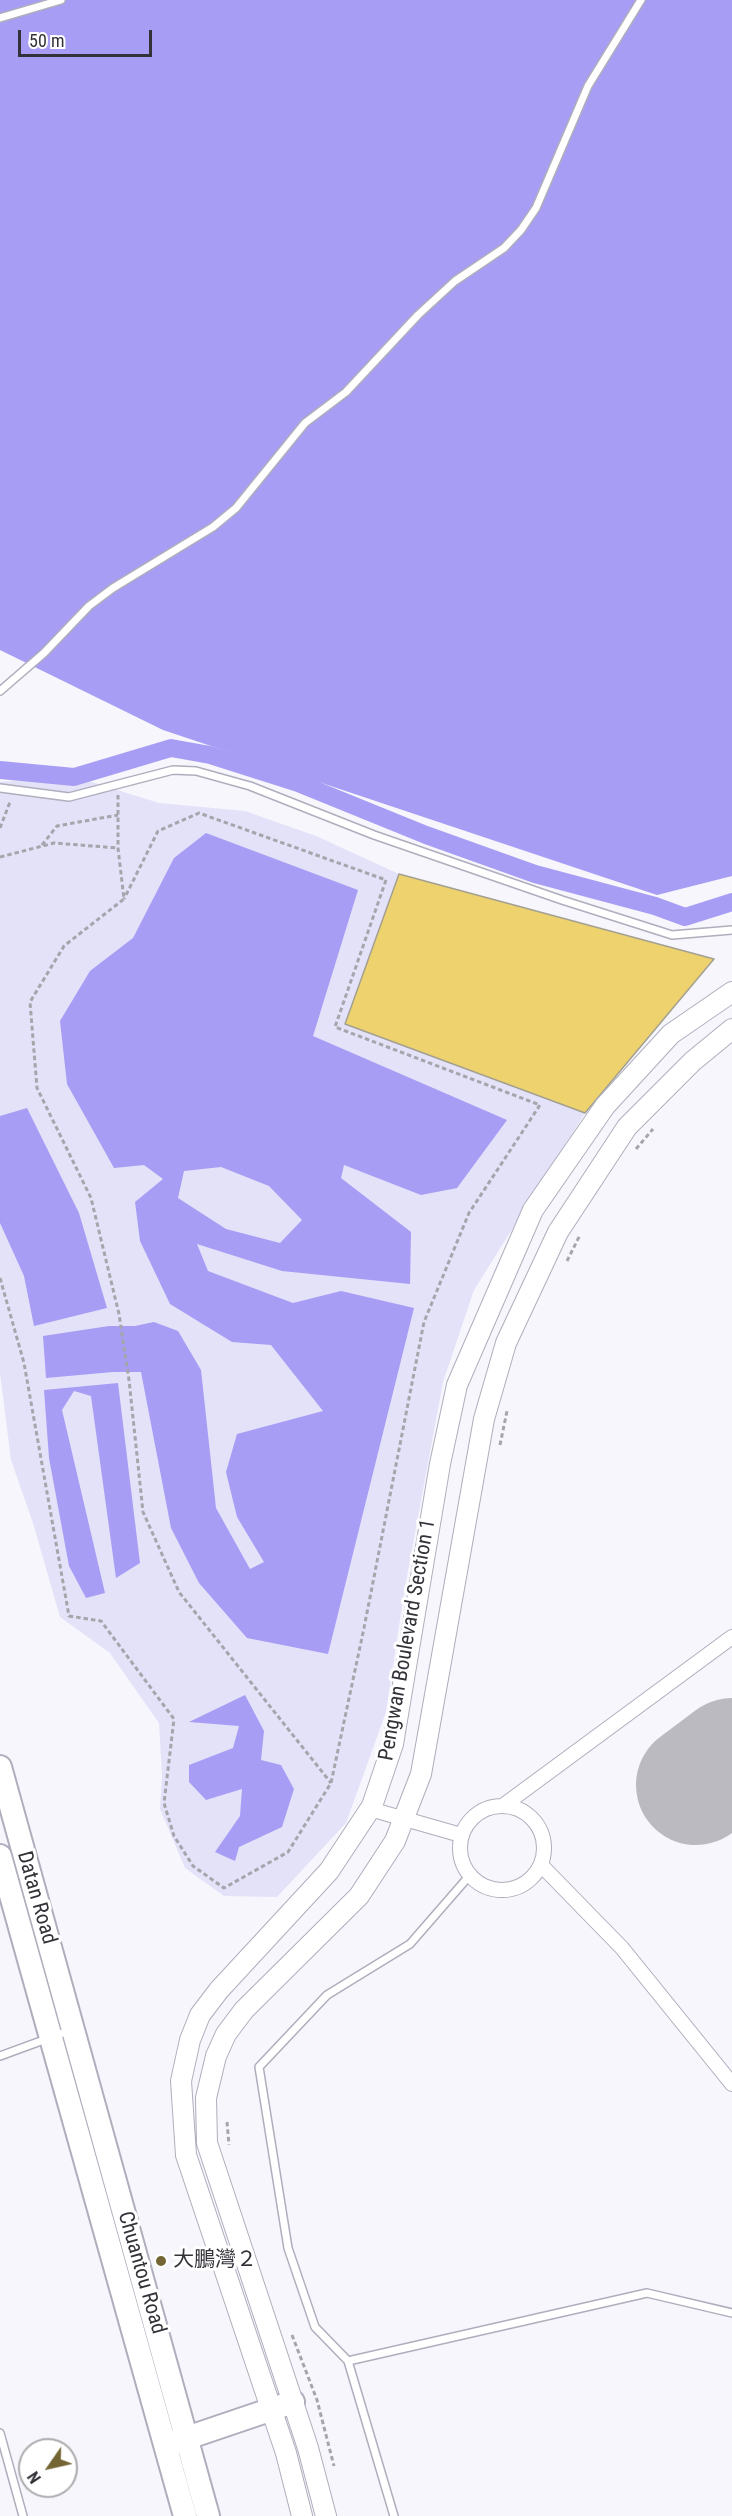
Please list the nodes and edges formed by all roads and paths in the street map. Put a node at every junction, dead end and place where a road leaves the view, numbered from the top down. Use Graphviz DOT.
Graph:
graph roads {
  1 [pos="61,0"];
  2 [pos="641,0"];
  3 [pos="0,18"];
  4 [pos="0,690"];
  5 [pos="118,785"];
  6 [pos="0,788"];
  7 [pos="14,790"];
  8 [pos="118,815"];
  9 [pos="0,828"];
  10 [pos="41,846"];
  11 [pos="118,848"];
  12 [pos="0,857"];
  13 [pos="124,899"];
  14 [pos="732,930"];
  15 [pos="732,992"];
  16 [pos="732,1029"];
  17 [pos="0,1278"];
  18 [pos="732,1637"];
  19 [pos="0,1767"];
  20 [pos="330,1783"];
  21 [pos="504,1805"];
  22 [pos="370,1809"];
  23 [pos="403,1820"];
  24 [pos="461,1835"];
  25 [pos="0,1856"];
  26 [pos="541,1865"];
  27 [pos="470,1875"];
  28 [pos="62,2033"];
  29 [pos="0,2056"];
  30 [pos="732,2084"];
  31 [pos="732,2313"];
  32 [pos="348,2361"];
  33 [pos="292,2402"];
  34 [pos="271,2409"];
  35 [pos="0,2433"];
  36 [pos="176,2441"];
  37 [pos="23,2516"];
  38 [pos="185,2516"];
  39 [pos="208,2516"];
  40 [pos="302,2516"];
  41 [pos="326,2516"];
  42 [pos="393,2516"];
  1 -- 3 [label="lane"];
  2 -- 4 [label="lane"];
  5 -- 7 [label="lane"];
  5 -- 8 [label="path"];
  5 -- 14 [label="lane"];
  6 -- 7 [label="lane"];
  7 -- 9 [label="path"];
  8 -- 10 [label="path"];
  8 -- 11 [label="path"];
  10 -- 11 [label="path"];
  10 -- 12 [label="path"];
  11 -- 13 [label="path"];
  13 -- 20 [label="path"];
  13 -- 20 [label="path"];
  15 -- 22 [label="street, Pengwan Boulevard Section 1"];
  16 -- 23 [label="street, Pengwan Boulevard Section 1"];
  17 -- 20 [label="path"];
  18 -- 21 [label="street"];
  19 -- 28 [label="main road, Datan Road"];
  21 -- 24 [label="street"];
  21 -- 26 [label="street"];
  22 -- 23 [label="street"];
  22 -- 34 [label="street, Pengwan Boulevard Section 1"];
  23 -- 24 [label="street"];
  23 -- 33 [label="street, Pengwan Boulevard Section 1"];
  24 -- 27 [label="street"];
  25 -- 28 [label="main road, Datan Road"];
  26 -- 27 [label="street"];
  26 -- 30 [label="street"];
  27 -- 32 [label="lane"];
  28 -- 29 [label="lane"];
  28 -- 36 [label="main road, Chuantou Road"];
  31 -- 32 [label="lane"];
  32 -- 42 [label="lane"];
  33 -- 34 [label="main road"];
  33 -- 41 [label="street, Pengwan Boulevard Section 1"];
  34 -- 36 [label="main road"];
  34 -- 40 [label="street, Pengwan Boulevard Section 1"];
  35 -- 37 [label="lane"];
  36 -- 38 [label="main road, Chuantou Road"];
  36 -- 39 [label="main road, Chuantou Road"];
}
